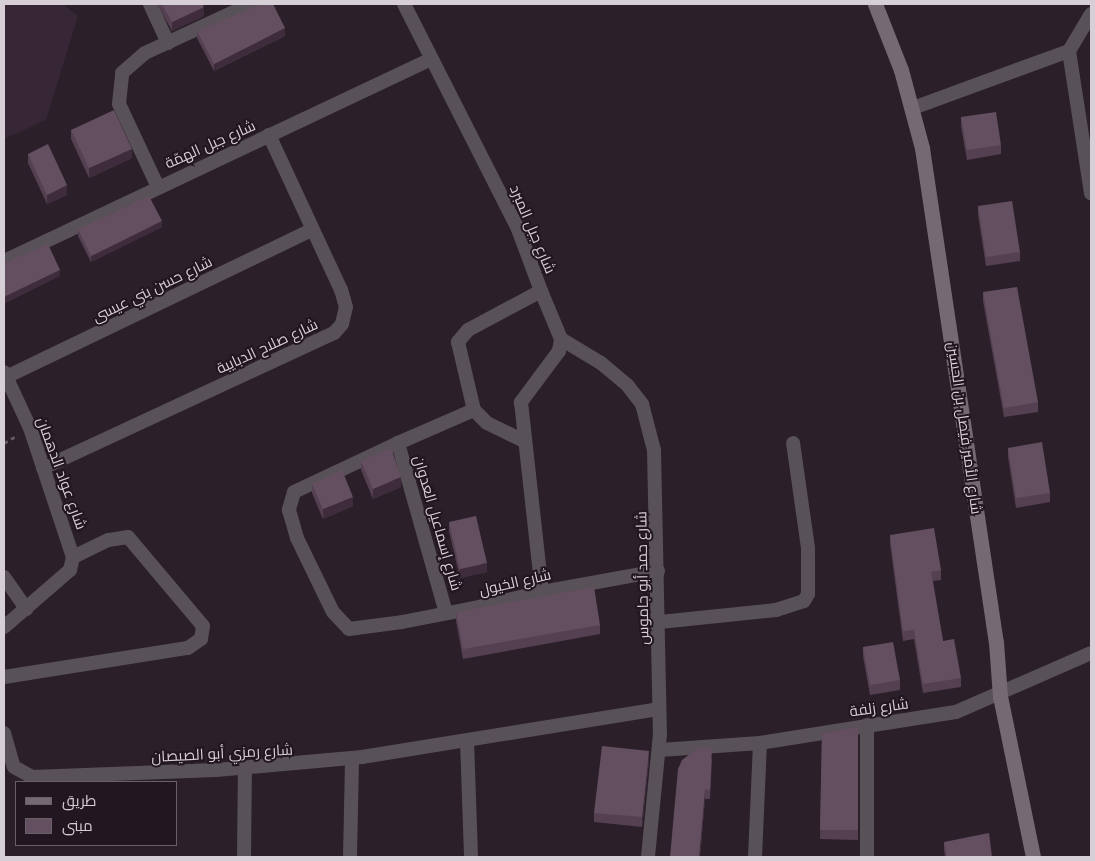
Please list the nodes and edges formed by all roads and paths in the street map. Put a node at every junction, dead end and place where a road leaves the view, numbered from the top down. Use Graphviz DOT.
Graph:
graph roads {
  1 [pos="150,4"];
  2 [pos="251,4"];
  3 [pos="404,4"];
  4 [pos="875,4"];
  5 [pos="1091,14"];
  6 [pos="168,43"];
  7 [pos="1069,51"];
  8 [pos="430,59"];
  9 [pos="913,108"];
  10 [pos="269,135"];
  11 [pos="157,185"];
  12 [pos="1091,194"];
  13 [pos="312,230"];
  14 [pos="4,261"];
  15 [pos="541,291"];
  16 [pos="561,339"];
  17 [pos="5,374"];
  18 [pos="474,410"];
  19 [pos="524,441"];
  20 [pos="398,443"];
  21 [pos="793,443"];
  22 [pos="43,468"];
  23 [pos="73,557"];
  24 [pos="658,571"];
  25 [pos="4,577"];
  26 [pos="542,592"];
  27 [pos="26,609"];
  28 [pos="446,613"];
  29 [pos="660,622"];
  30 [pos="4,626"];
  31 [pos="349,628"];
  32 [pos="1091,653"];
  33 [pos="4,677"];
  34 [pos="1000,696"];
  35 [pos="658,709"];
  36 [pos="867,725"];
  37 [pos="4,733"];
  38 [pos="467,741"];
  39 [pos="760,743"];
  40 [pos="660,750"];
  41 [pos="352,759"];
  42 [pos="245,768"];
  43 [pos="244,857"];
  44 [pos="350,857"];
  45 [pos="471,857"];
  46 [pos="648,857"];
  47 [pos="756,857"];
  48 [pos="867,857"];
  49 [pos="1033,857"];
  1 -- 6 [label="street"];
  2 -- 6 [label="street"];
  3 -- 8 [label="street, شارع جبل المبرد"];
  4 -- 9 [label="street, شارع الأمير فيصل بن الحسين"];
  5 -- 7 [label="street"];
  6 -- 11 [label="street"];
  7 -- 9 [label="street"];
  7 -- 12 [label="street"];
  8 -- 10 [label="street, شارع جبل الهمّة"];
  8 -- 15 [label="street, شارع جبل المبرد"];
  9 -- 34 [label="street, شارع الأمير فيصل بن الحسين"];
  10 -- 11 [label="street, شارع جبل الهمّة"];
  10 -- 13 [label="street, شارع صلاح الدبايبة"];
  11 -- 14 [label="street, شارع جبل الهمّة"];
  13 -- 17 [label="street, شارع حسن بني عيسى"];
  13 -- 22 [label="street, شارع صلاح الدبايبة"];
  15 -- 16 [label="street"];
  15 -- 18 [label="street, شارع جبل المبرد"];
  16 -- 19 [label="street"];
  16 -- 24 [label="street, شارع حمد أبو جاموس"];
  17 -- 22 [label="street, شارع عواد الدهمان"];
  18 -- 19 [label="street"];
  18 -- 20 [label="street"];
  19 -- 26 [label="street"];
  20 -- 28 [label="street, شارع إسماعيل العدوان"];
  20 -- 31 [label="street, شارع إسماعيل العدوان"];
  21 -- 29 [label="street"];
  22 -- 23 [label="street, شارع عواد الدهمان"];
  23 -- 27 [label="street"];
  23 -- 33 [label="street"];
  24 -- 26 [label="street, شارع الخيول"];
  24 -- 29 [label="street, شارع حمد أبو جاموس"];
  25 -- 27 [label="street"];
  26 -- 28 [label="street, شارع الخيول"];
  27 -- 30 [label="street"];
  28 -- 31 [label="street, شارع الخيول"];
  29 -- 35 [label="street, شارع حمد أبو جاموس"];
  32 -- 34 [label="street, شارع زلفة"];
  34 -- 36 [label="street, شارع زلفة"];
  34 -- 49 [label="street, شارع الأمير فيصل بن الحسين"];
  35 -- 38 [label="street, شارع رمزي أبو الصيصان"];
  35 -- 40 [label="street, شارع حمد أبو جاموس"];
  36 -- 39 [label="street, شارع زلفة"];
  36 -- 48 [label="street"];
  37 -- 42 [label="street, شارع رمزي أبو الصيصان"];
  38 -- 41 [label="street, شارع رمزي أبو الصيصان"];
  38 -- 45 [label="street"];
  39 -- 40 [label="street, شارع زلفة"];
  39 -- 47 [label="street"];
  40 -- 46 [label="street, شارع حمد أبو جاموس"];
  41 -- 42 [label="street, شارع رمزي أبو الصيصان"];
  41 -- 44 [label="street"];
  42 -- 43 [label="street"];
}
